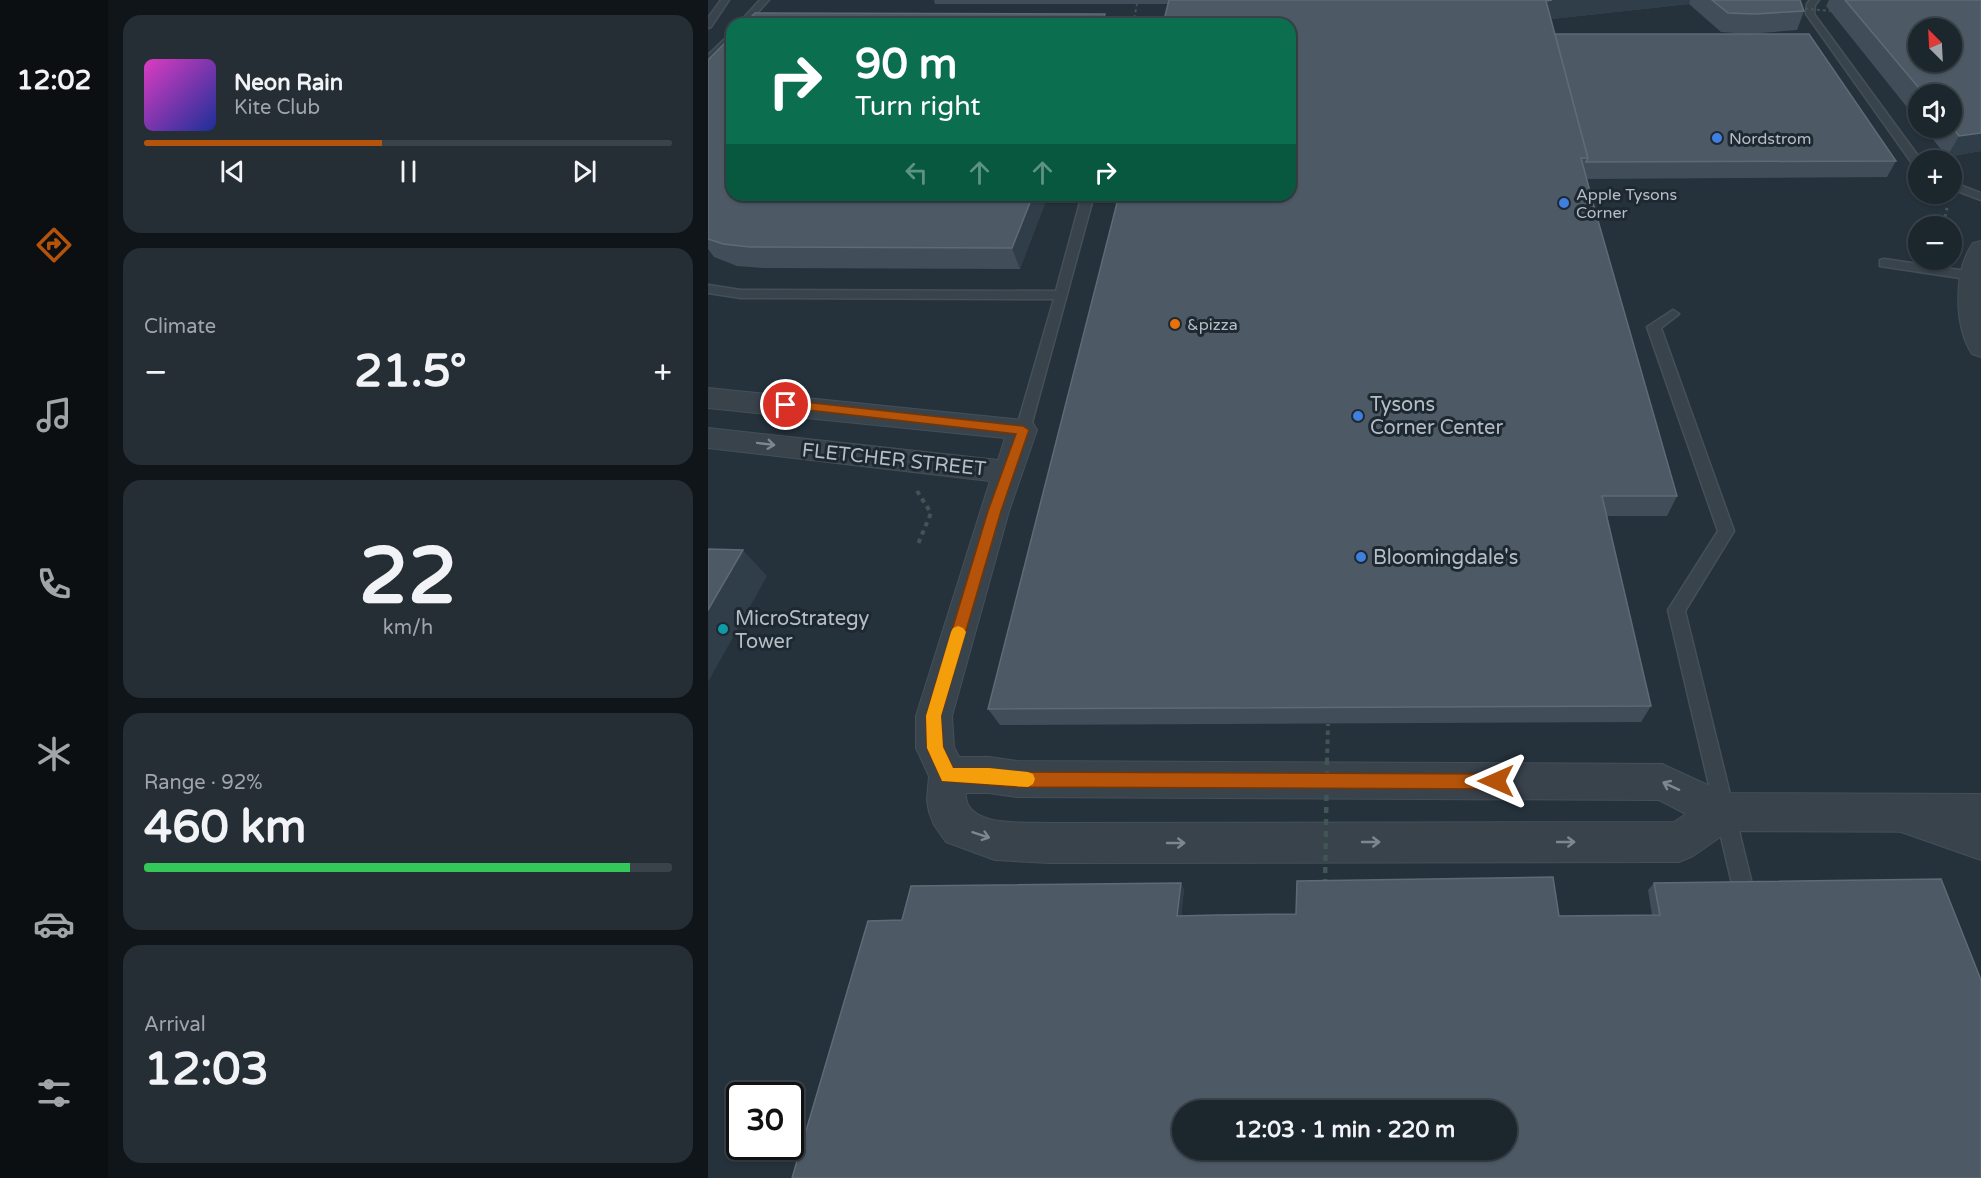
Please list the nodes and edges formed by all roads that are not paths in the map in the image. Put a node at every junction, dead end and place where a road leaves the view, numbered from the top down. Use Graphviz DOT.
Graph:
graph roads {
  1 [pos="725,0"];
  2 [pos="765,0"];
  3 [pos="1815,0"];
  4 [pos="748,18"];
  5 [pos="708,25"];
  6 [pos="1814,36"];
  7 [pos="1826,36"];
  8 [pos="726,41"];
  9 [pos="708,60"];
  10 [pos="1908,150"];
  11 [pos="1962,189"];
  12 [pos="1981,197"];
  13 [pos="1086,201"];
  14 [pos="1981,248"];
  15 [pos="1884,263"];
  16 [pos="1973,276"];
  17 [pos="708,289"];
  18 [pos="1061,295"];
  19 [pos="1673,314"];
  20 [pos="1981,348"];
  21 [pos="708,398"];
  22 [pos="1023,430"];
  23 [pos="708,438"];
  24 [pos="1008,472"];
  25 [pos="948,775"];
  26 [pos="1724,812"];
  27 [pos="1898,813"];
  28 [pos="1981,813"];
  29 [pos="1981,840"];
  30 [pos="1743,888"];
  1 -- 5 [label="lane"];
  2 -- 4 [label="lane"];
  3 -- 7 [label="lane"];
  6 -- 7 [label="lane"];
  7 -- 10 [label="lane"];
  8 -- 9 [label="lane"];
  11 -- 12 [label="lane"];
  13 -- 18 [label="lane"];
  14 -- 16 [label="street"];
  15 -- 16 [label="lane"];
  16 -- 20 [label="street"];
  17 -- 18 [label="lane"];
  18 -- 22 [label="lane"];
  19 -- 26 [label="lane"];
  21 -- 22 [label="street"];
  22 -- 24 [label="street"];
  23 -- 24 [label="street, FLETCHER STREET, one-way"];
  24 -- 25 [label="street"];
  26 -- 25 [label="street, one-way"];
  25 -- 26 [label="street, one-way"];
  26 -- 27 [label="street"];
  26 -- 30 [label="lane"];
  27 -- 28 [label="street"];
  27 -- 29 [label="street"];
}
